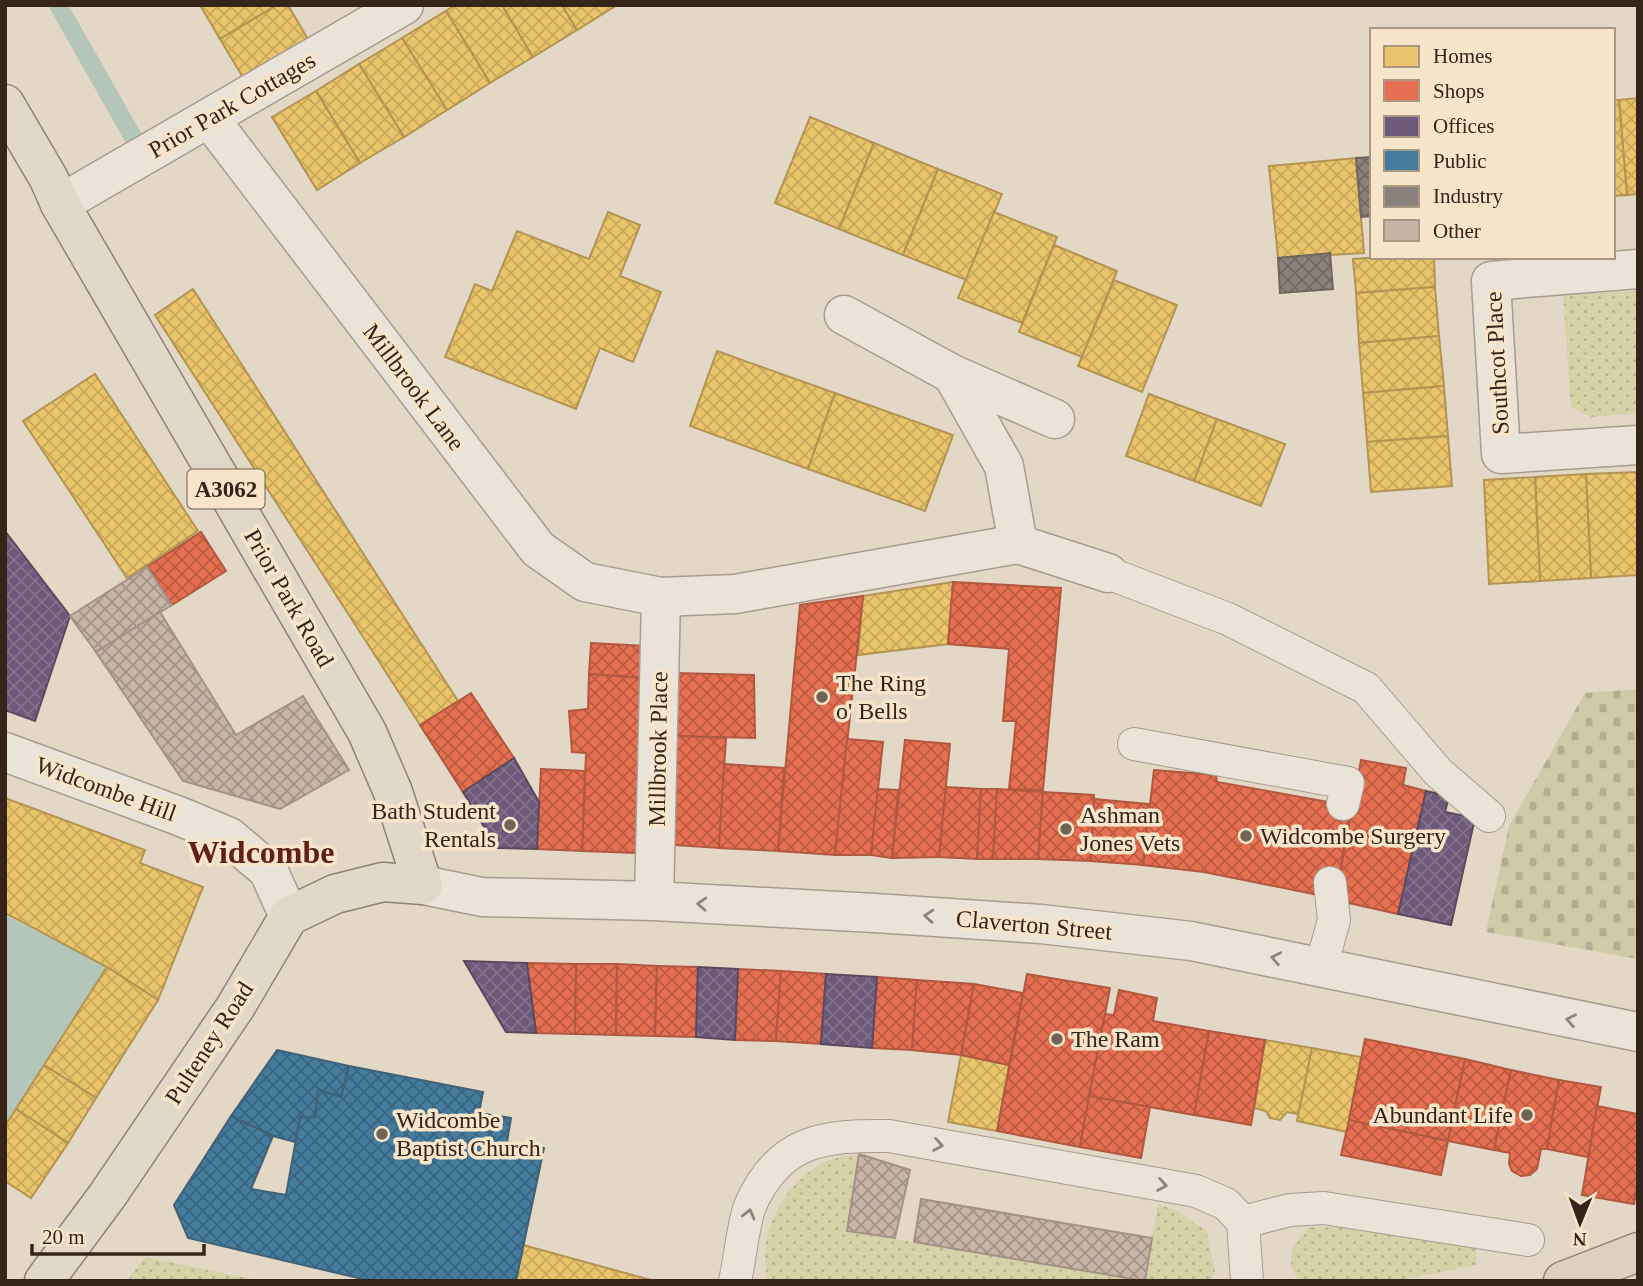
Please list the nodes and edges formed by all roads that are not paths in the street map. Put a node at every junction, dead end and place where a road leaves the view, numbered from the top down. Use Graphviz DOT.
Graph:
graph roads {
  1 [pos="404,5"];
  2 [pos="5,104"];
  3 [pos="209,118"];
  4 [pos="60,204"];
  5 [pos="1638,269"];
  6 [pos="844,315"];
  7 [pos="952,374"];
  8 [pos="1055,419"];
  9 [pos="1638,445"];
  10 [pos="1018,544"];
  11 [pos="1108,573"];
  12 [pos="661,597"];
  13 [pos="1134,744"];
  14 [pos="5,752"];
  15 [pos="1343,804"];
  16 [pos="1489,816"];
  17 [pos="1330,883"];
  18 [pos="423,885"];
  19 [pos="654,901"];
  20 [pos="289,916"];
  21 [pos="1321,967"];
  22 [pos="1638,1032"];
  23 [pos="1243,1222"];
  24 [pos="1528,1240"];
  25 [pos="1638,1252"];
  26 [pos="44,1281"];
  27 [pos="735,1281"];
  28 [pos="1247,1281"];
  29 [pos="1563,1281"];
  1 -- 3 [label="street, Prior Park Cottages"];
  2 -- 4 [label="main road, Prior Park Road / A3062"];
  3 -- 4 [label="street, Prior Park Cottages"];
  3 -- 12 [label="street, Millbrook Lane"];
  4 -- 18 [label="main road, Prior Park Road / A3062"];
  5 -- 9 [label="street, Southcot Place"];
  6 -- 7 [label="street"];
  7 -- 8 [label="street"];
  7 -- 10 [label="street"];
  10 -- 11 [label="street"];
  10 -- 12 [label="street, Millbrook Lane"];
  11 -- 16 [label="lane"];
  12 -- 19 [label="street, Millbrook Place"];
  13 -- 15 [label="lane"];
  14 -- 20 [label="street, Widcombe Hill"];
  17 -- 21 [label="lane"];
  18 -- 19 [label="street, Claverton Street"];
  18 -- 20 [label="main road"];
  21 -- 19 [label="street, Claverton Street, one-way"];
  20 -- 26 [label="main road, Pulteney Road"];
  22 -- 21 [label="street, Claverton Street, one-way"];
  23 -- 24 [label="lane"];
  27 -- 23 [label="lane, one-way"];
  23 -- 28 [label="lane"];
  25 -- 29 [label="highway"];
}
